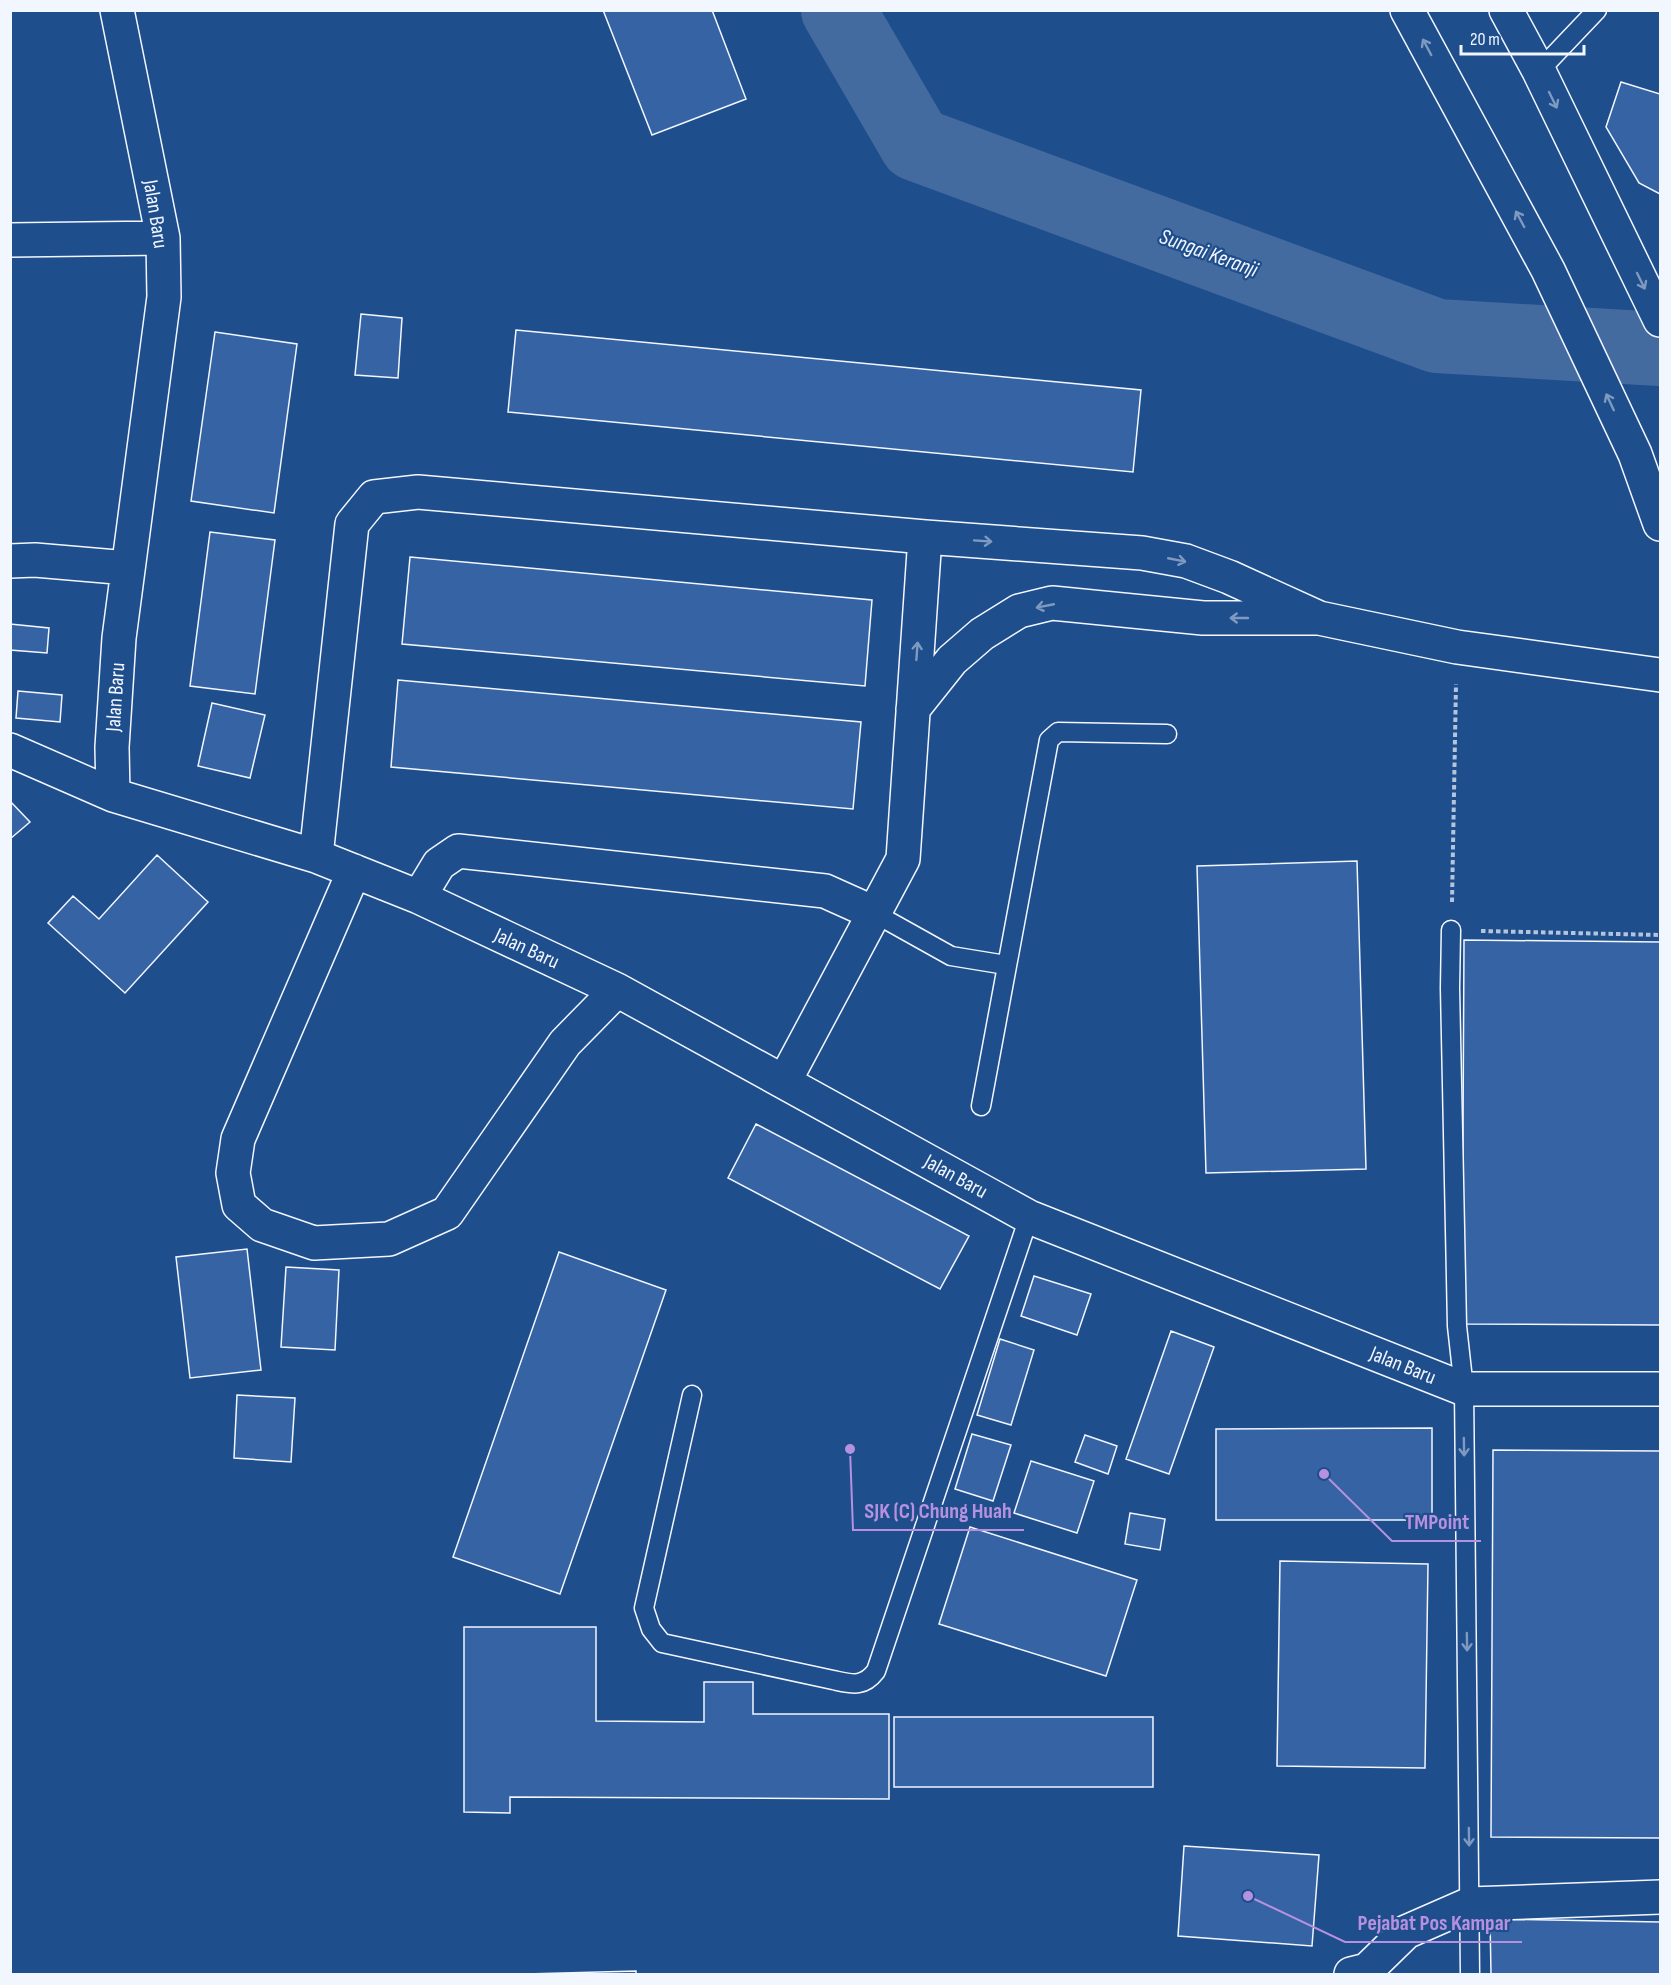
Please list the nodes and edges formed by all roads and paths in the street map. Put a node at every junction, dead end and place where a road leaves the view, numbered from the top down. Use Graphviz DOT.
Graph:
graph roads {
  1 [pos="117,10"];
  2 [pos="1407,10"];
  3 [pos="1506,10"];
  4 [pos="1597,10"];
  5 [pos="1539,71"];
  6 [pos="163,238"];
  7 [pos="10,240"];
  8 [pos="1660,320"];
  9 [pos="1660,524"];
  10 [pos="925,537"];
  11 [pos="10,561"];
  12 [pos="128,568"];
  13 [pos="1319,618"];
  14 [pos="1457,647"];
  15 [pos="1660,675"];
  16 [pos="913,709"];
  17 [pos="1167,734"];
  18 [pos="10,750"];
  19 [pos="113,795"];
  20 [pos="316,856"];
  21 [pos="354,871"];
  22 [pos="419,897"];
  23 [pos="874,913"];
  24 [pos="1451,930"];
  25 [pos="1660,935"];
  26 [pos="1006,965"];
  27 [pos="617,990"];
  28 [pos="784,1082"];
  29 [pos="981,1106"];
  30 [pos="1029,1217"];
  31 [pos="1464,1389"];
  32 [pos="1660,1389"];
  33 [pos="692,1395"];
  34 [pos="1660,1897"];
  35 [pos="1470,1904"];
  36 [pos="1351,1974"];
  37 [pos="1470,1974"];
  1 -- 6 [label="main road, Jalan Baru"];
  9 -- 2 [label="main road, one-way"];
  3 -- 5 [label="main road"];
  4 -- 5 [label="lane"];
  5 -- 8 [label="main road, one-way"];
  6 -- 7 [label="main road"];
  6 -- 12 [label="main road, Jalan Baru"];
  10 -- 13 [label="main road, one-way"];
  16 -- 10 [label="main road, one-way"];
  10 -- 20 [label="main road"];
  11 -- 12 [label="main road"];
  12 -- 19 [label="main road, Jalan Baru"];
  13 -- 14 [label="main road"];
  13 -- 16 [label="main road, one-way"];
  14 -- 15 [label="main road"];
  14 -- 24 [label="path"];
  16 -- 23 [label="main road"];
  17 -- 26 [label="lane"];
  18 -- 19 [label="main road"];
  19 -- 20 [label="main road, Jalan Baru"];
  20 -- 21 [label="main road, Jalan Baru"];
  21 -- 22 [label="main road, Jalan Baru"];
  21 -- 27 [label="main road"];
  22 -- 23 [label="main road"];
  22 -- 27 [label="main road, Jalan Baru"];
  23 -- 26 [label="lane"];
  23 -- 28 [label="main road"];
  24 -- 25 [label="path"];
  24 -- 31 [label="lane"];
  26 -- 29 [label="lane"];
  27 -- 28 [label="main road, Jalan Baru"];
  28 -- 30 [label="main road, Jalan Baru"];
  30 -- 31 [label="main road, Jalan Baru"];
  30 -- 33 [label="lane"];
  31 -- 32 [label="main road, Jalan Baru"];
  31 -- 35 [label="lane, one-way"];
  34 -- 35 [label="main road"];
  35 -- 36 [label="main road"];
  35 -- 37 [label="lane"];
}
